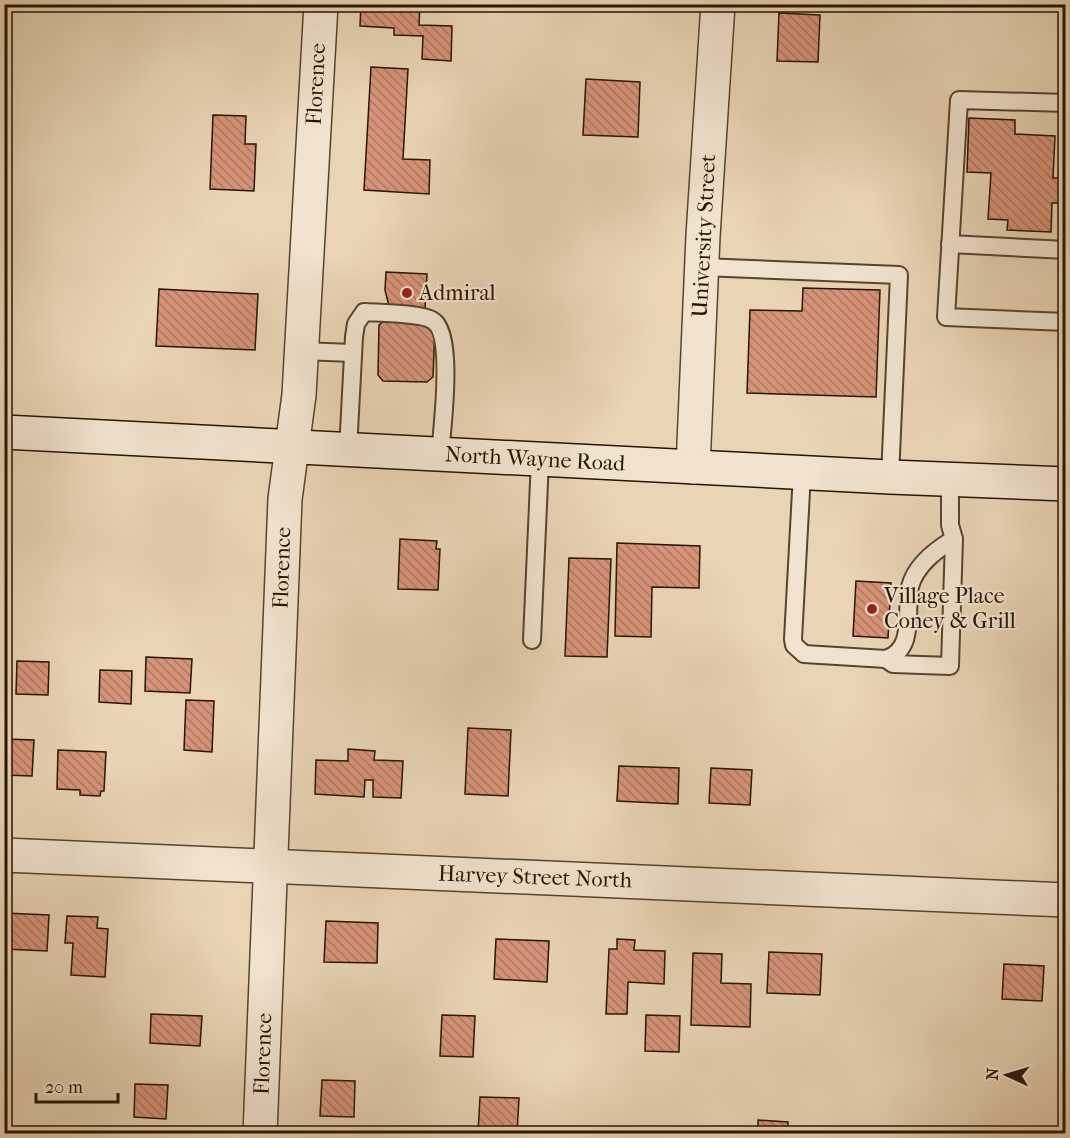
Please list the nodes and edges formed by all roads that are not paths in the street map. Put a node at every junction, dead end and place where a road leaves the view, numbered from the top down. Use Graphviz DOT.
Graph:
graph roads {
  1 [pos="321,4"];
  2 [pos="718,4"];
  3 [pos="1065,103"];
  4 [pos="950,244"];
  5 [pos="1065,250"];
  6 [pos="702,267"];
  7 [pos="1065,322"];
  8 [pos="301,351"];
  9 [pos="353,353"];
  10 [pos="4,432"];
  11 [pos="292,447"];
  12 [pos="348,450"];
  13 [pos="440,454"];
  14 [pos="540,460"];
  15 [pos="693,467"];
  16 [pos="802,473"];
  17 [pos="890,477"];
  18 [pos="950,479"];
  19 [pos="1065,484"];
  20 [pos="954,539"];
  21 [pos="532,640"];
  22 [pos="886,659"];
  23 [pos="4,855"];
  24 [pos="270,866"];
  25 [pos="1065,900"];
  26 [pos="260,1134"];
  1 -- 8 [label="street, Florence"];
  2 -- 6 [label="street, University Street"];
  3 -- 4 [label="lane"];
  4 -- 5 [label="lane"];
  4 -- 7 [label="lane"];
  6 -- 15 [label="street, University Street"];
  6 -- 17 [label="lane"];
  8 -- 9 [label="lane"];
  8 -- 11 [label="street, Florence"];
  9 -- 12 [label="lane"];
  9 -- 13 [label="lane"];
  10 -- 11 [label="street, North Wayne Road"];
  11 -- 12 [label="street, North Wayne Road"];
  11 -- 24 [label="street, Florence"];
  12 -- 13 [label="street, North Wayne Road"];
  13 -- 14 [label="street, North Wayne Road"];
  14 -- 15 [label="street, North Wayne Road"];
  14 -- 21 [label="lane"];
  15 -- 16 [label="street, North Wayne Road"];
  16 -- 17 [label="street, North Wayne Road"];
  16 -- 22 [label="lane"];
  17 -- 18 [label="street, North Wayne Road"];
  18 -- 19 [label="street, North Wayne Road"];
  18 -- 20 [label="lane"];
  20 -- 22 [label="lane"];
  20 -- 22 [label="lane"];
  23 -- 24 [label="street, Harvey Street North"];
  24 -- 25 [label="street, Harvey Street North"];
  24 -- 26 [label="street, Florence"];
}
